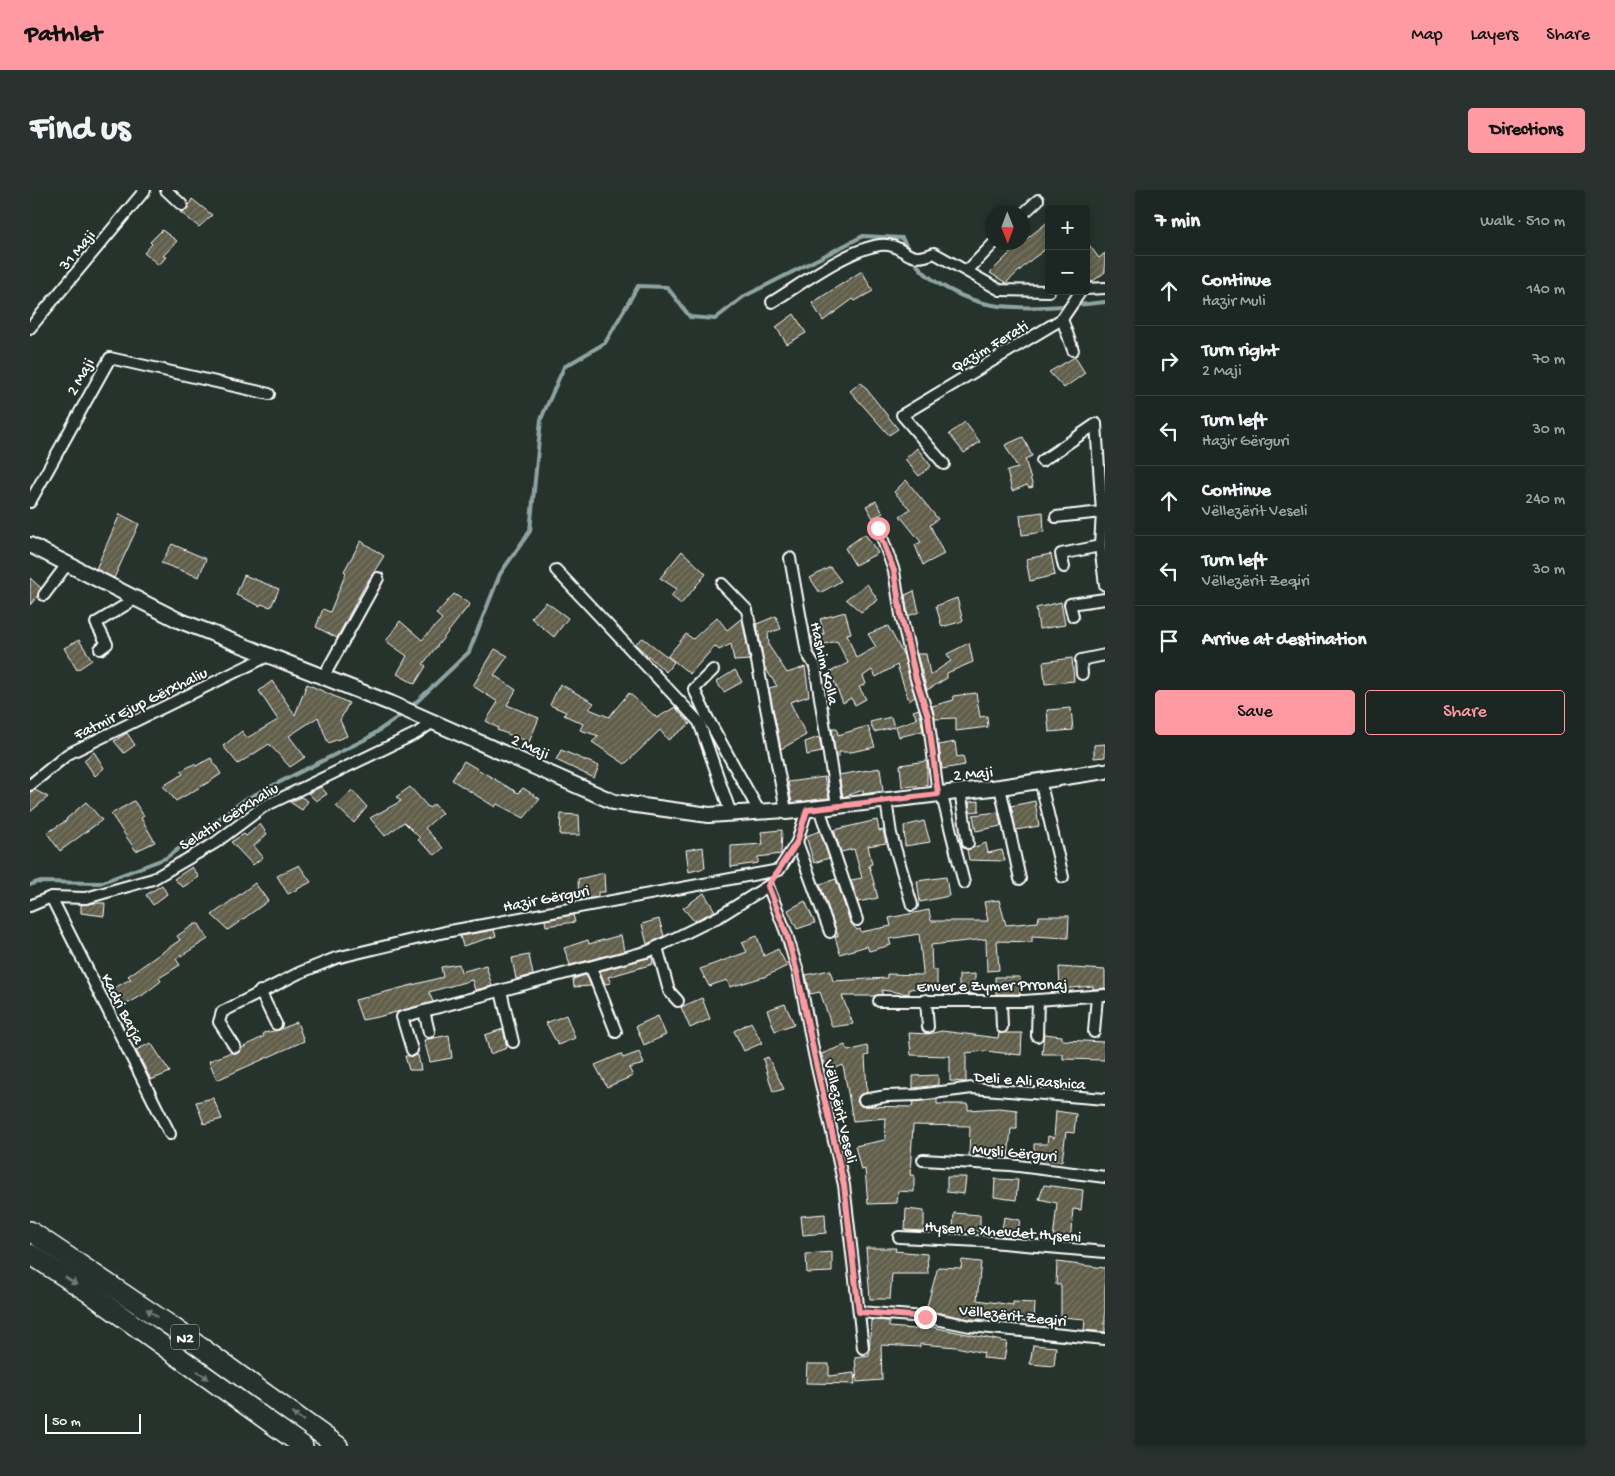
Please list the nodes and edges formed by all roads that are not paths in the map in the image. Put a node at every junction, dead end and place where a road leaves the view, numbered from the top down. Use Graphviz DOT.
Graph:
graph roads {
  1 [pos="145,190"];
  2 [pos="166,190"];
  3 [pos="1038,200"];
  4 [pos="182,205"];
  5 [pos="1030,208"];
  6 [pos="987,250"];
  7 [pos="967,271"];
  8 [pos="1105,288"];
  9 [pos="1045,290"];
  10 [pos="1090,290"];
  11 [pos="1078,295"];
  12 [pos="772,302"];
  13 [pos="1062,319"];
  14 [pos="30,328"];
  15 [pos="1073,350"];
  16 [pos="269,394"];
  17 [pos="1042,461"];
  18 [pos="944,464"];
  19 [pos="30,502"];
  20 [pos="1102,512"];
  21 [pos="1056,516"];
  22 [pos="878,526"];
  23 [pos="30,545"];
  24 [pos="1100,546"];
  25 [pos="790,558"];
  26 [pos="68,563"];
  27 [pos="1064,567"];
  28 [pos="556,570"];
  29 [pos="378,578"];
  30 [pos="722,584"];
  31 [pos="1105,586"];
  32 [pos="44,595"];
  33 [pos="137,598"];
  34 [pos="1105,599"];
  35 [pos="1073,616"];
  36 [pos="100,649"];
  37 [pos="270,655"];
  38 [pos="1105,655"];
  39 [pos="713,670"];
  40 [pos="1082,674"];
  41 [pos="324,676"];
  42 [pos="433,722"];
  43 [pos="1105,771"];
  44 [pos="1040,780"];
  45 [pos="30,785"];
  46 [pos="1000,787"];
  47 [pos="960,790"];
  48 [pos="940,793"];
  49 [pos="886,800"];
  50 [pos="837,805"];
  51 [pos="813,809"];
  52 [pos="759,810"];
  53 [pos="786,810"];
  54 [pos="731,814"];
  55 [pos="797,842"];
  56 [pos="968,843"];
  57 [pos="779,870"];
  58 [pos="1063,877"];
  59 [pos="1020,879"];
  60 [pos="964,883"];
  61 [pos="768,886"];
  62 [pos="51,897"];
  63 [pos="912,905"];
  64 [pos="30,906"];
  65 [pos="857,920"];
  66 [pos="830,932"];
  67 [pos="657,948"];
  68 [pos="591,968"];
  69 [pos="260,991"];
  70 [pos="501,991"];
  71 [pos="1101,996"];
  72 [pos="926,1000"];
  73 [pos="1038,1000"];
  74 [pos="678,1001"];
  75 [pos="879,1001"];
  76 [pos="1001,1001"];
  77 [pos="424,1011"];
  78 [pos="276,1024"];
  79 [pos="928,1027"];
  80 [pos="1002,1027"];
  81 [pos="429,1032"];
  82 [pos="616,1032"];
  83 [pos="1094,1032"];
  84 [pos="1037,1036"];
  85 [pos="513,1042"];
  86 [pos="235,1047"];
  87 [pos="412,1050"];
  88 [pos="1105,1099"];
  89 [pos="864,1100"];
  90 [pos="170,1134"];
  91 [pos="923,1160"];
  92 [pos="1105,1176"];
  93 [pos="30,1231"];
  94 [pos="899,1237"];
  95 [pos="1105,1252"];
  96 [pos="30,1254"];
  97 [pos="859,1312"];
  98 [pos="1105,1338"];
  99 [pos="863,1348"];
  100 [pos="303,1446"];
  101 [pos="338,1446"];
  1 -- 14 [label="street, 31 Maji"];
  2 -- 4 [label="street"];
  3 -- 5 [label="street"];
  6 -- 7 [label="street"];
  7 -- 9 [label="street"];
  7 -- 12 [label="street"];
  8 -- 10 [label="street"];
  11 -- 13 [label="street, Qazim Ferati"];
  13 -- 15 [label="street"];
  13 -- 18 [label="street, Qazim Ferati"];
  16 -- 19 [label="street, 2 Maji"];
  17 -- 20 [label="street"];
  20 -- 21 [label="street"];
  20 -- 24 [label="street"];
  22 -- 48 [label="street"];
  23 -- 26 [label="street, 2 Maji"];
  24 -- 27 [label="street"];
  24 -- 31 [label="street"];
  25 -- 50 [label="street, Hashim Kolla"];
  26 -- 32 [label="street"];
  26 -- 33 [label="street, 2 Maji"];
  28 -- 54 [label="street"];
  29 -- 41 [label="street"];
  30 -- 53 [label="street"];
  33 -- 36 [label="street"];
  33 -- 37 [label="street, 2 Maji"];
  34 -- 35 [label="street"];
  37 -- 41 [label="street, 2 Maji"];
  37 -- 45 [label="street, Fatmir Ejup Gërxhaliu"];
  38 -- 40 [label="street"];
  39 -- 52 [label="street"];
  41 -- 42 [label="street, 2 Maji"];
  42 -- 54 [label="street, 2 Maji"];
  42 -- 62 [label="street, Selatin Gërxhaliu"];
  43 -- 44 [label="street, 2 Maji"];
  44 -- 46 [label="street, 2 Maji"];
  44 -- 58 [label="street"];
  46 -- 47 [label="street, 2 Maji"];
  46 -- 59 [label="street"];
  47 -- 48 [label="street, 2 Maji"];
  47 -- 56 [label="street"];
  48 -- 49 [label="street, 2 Maji"];
  48 -- 60 [label="street"];
  49 -- 50 [label="street, 2 Maji"];
  49 -- 63 [label="street"];
  50 -- 51 [label="street, 2 Maji"];
  51 -- 53 [label="street, 2 Maji"];
  51 -- 55 [label="street"];
  51 -- 65 [label="street"];
  52 -- 53 [label="street, 2 Maji"];
  52 -- 54 [label="street, 2 Maji"];
  55 -- 57 [label="street"];
  55 -- 66 [label="street"];
  57 -- 61 [label="street"];
  57 -- 69 [label="street, Hazir Gërguri"];
  61 -- 67 [label="street"];
  61 -- 97 [label="street, Vëllezërit Veseli"];
  62 -- 64 [label="street, Selatin Gërxhaliu"];
  62 -- 90 [label="street, Kadri Barja"];
  67 -- 68 [label="street"];
  67 -- 74 [label="street"];
  68 -- 70 [label="street"];
  68 -- 82 [label="street"];
  69 -- 78 [label="street"];
  69 -- 86 [label="street, Hazir Gërguri"];
  70 -- 77 [label="street"];
  70 -- 85 [label="street"];
  71 -- 73 [label="street, Enver e Zymer Prronaj"];
  71 -- 83 [label="street"];
  72 -- 75 [label="street, Enver e Zymer Prronaj"];
  72 -- 76 [label="street, Enver e Zymer Prronaj"];
  72 -- 79 [label="street"];
  73 -- 76 [label="street, Enver e Zymer Prronaj"];
  73 -- 84 [label="street"];
  76 -- 80 [label="street"];
  77 -- 81 [label="street"];
  77 -- 87 [label="street"];
  88 -- 89 [label="street, Deli e Ali Rashica"];
  91 -- 92 [label="street, Musli Gërguri"];
  101 -- 93 [label="highway, N2, one-way"];
  94 -- 95 [label="street, Hysen e Xhevdet Hyseni"];
  96 -- 100 [label="highway, N2, one-way"];
  97 -- 98 [label="street, Vëllezërit Zeqiri"];
  97 -- 99 [label="street, Vëllezërit Veseli"];
}
